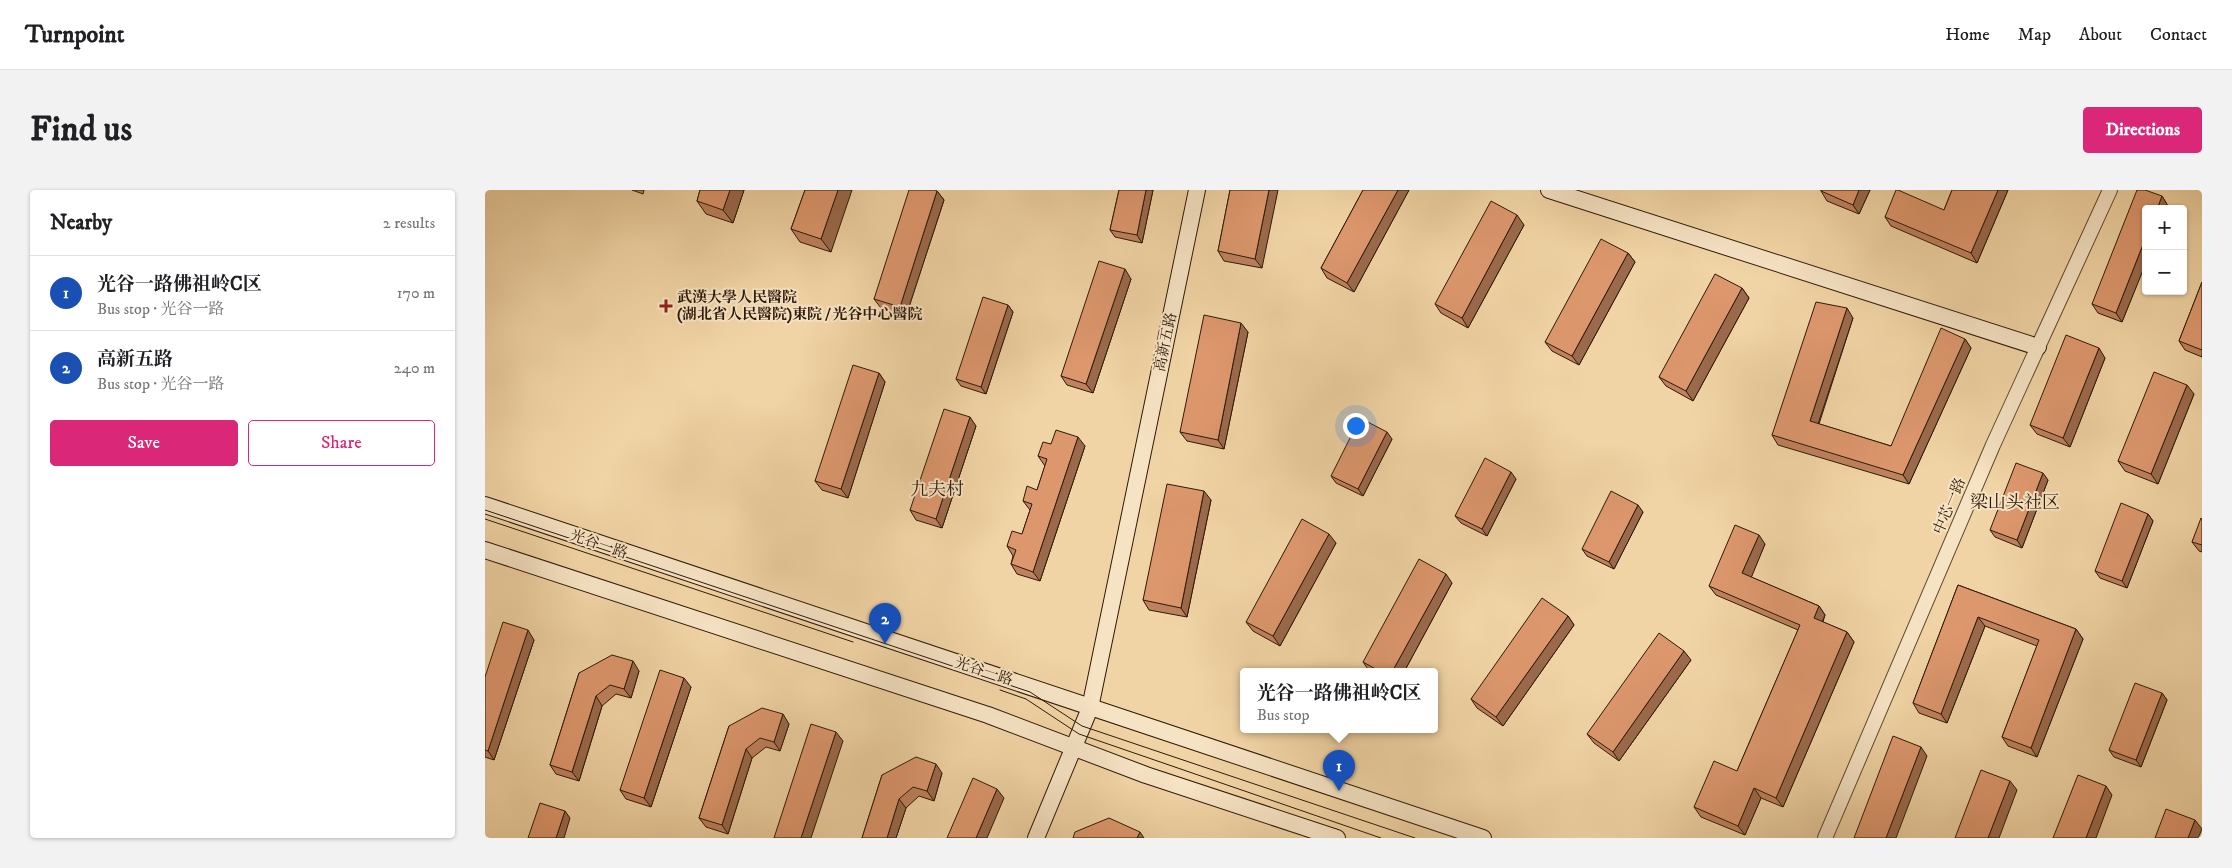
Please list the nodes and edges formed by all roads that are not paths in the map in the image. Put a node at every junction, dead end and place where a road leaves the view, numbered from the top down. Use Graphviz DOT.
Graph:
graph roads {
  1 [pos="1197,190"];
  2 [pos="1549,190"];
  3 [pos="1583,190"];
  4 [pos="2110,190"];
  5 [pos="2040,342"];
  6 [pos="485,505"];
  7 [pos="485,550"];
  8 [pos="1090,708"];
  9 [pos="1074,748"];
  10 [pos="1036,838"];
  11 [pos="1337,838"];
  12 [pos="1483,838"];
  13 [pos="1825,838"];
  1 -- 8 [label="main road, 高新五路"];
  2 -- 5 [label="main road"];
  3 -- 5 [label="main road"];
  4 -- 5 [label="street, 中芯一路"];
  5 -- 13 [label="street, 中芯一路"];
  6 -- 8 [label="main road, 光谷一路"];
  7 -- 9 [label="main road"];
  8 -- 9 [label="main road, 高新五路"];
  8 -- 12 [label="main road, 光谷一路"];
  9 -- 10 [label="main road, 高新五路"];
  9 -- 11 [label="main road"];
}
